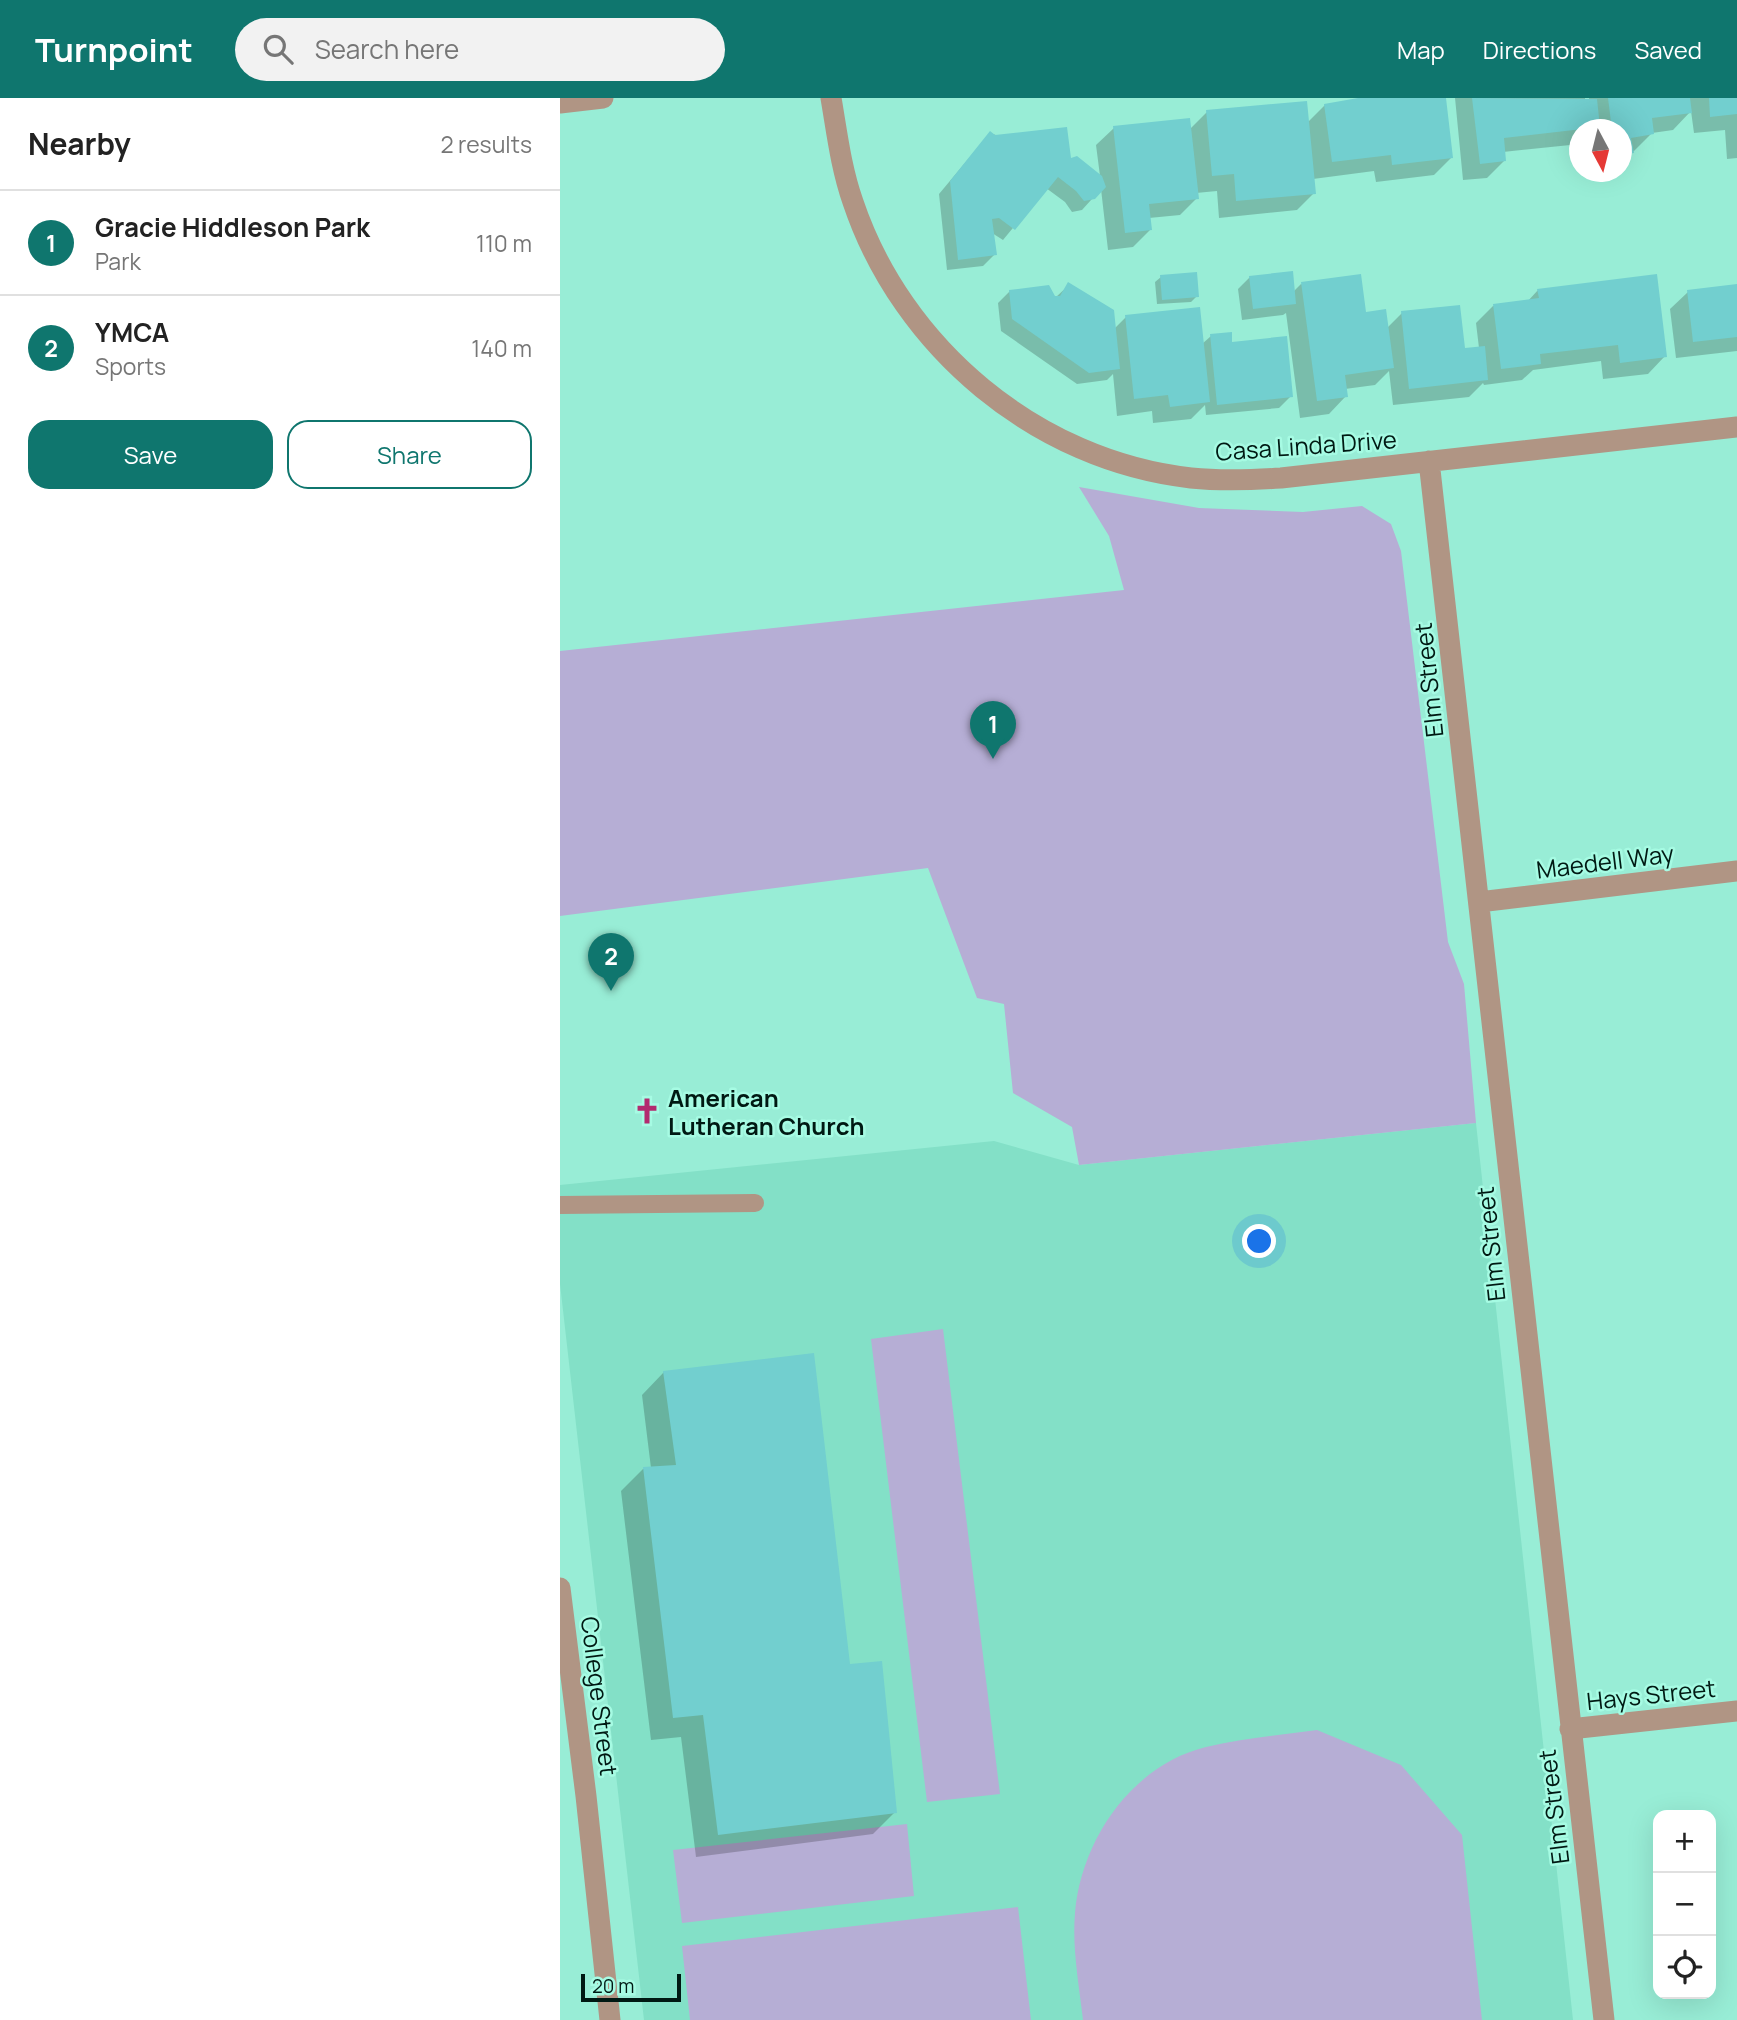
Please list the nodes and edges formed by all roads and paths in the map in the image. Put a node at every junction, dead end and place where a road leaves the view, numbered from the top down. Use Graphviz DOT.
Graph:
graph roads {
  1 [pos="603,98"];
  2 [pos="831,98"];
  3 [pos="560,103"];
  4 [pos="1737,427"];
  5 [pos="1429,461"];
  6 [pos="1737,871"];
  7 [pos="1479,902"];
  8 [pos="755,1203"];
  9 [pos="560,1205"];
  10 [pos="560,1588"];
  11 [pos="1737,1711"];
  12 [pos="1570,1729"];
  13 [pos="610,2020"];
  14 [pos="1604,2020"];
  1 -- 3 [label="street"];
  2 -- 5 [label="street, Casa Linda Drive"];
  4 -- 5 [label="street, Casa Linda Drive"];
  5 -- 7 [label="street, Elm Street"];
  6 -- 7 [label="street, Maedell Way"];
  7 -- 12 [label="street, Elm Street"];
  8 -- 9 [label="lane"];
  10 -- 13 [label="street, College Street"];
  11 -- 12 [label="street, Hays Street"];
  12 -- 14 [label="street, Elm Street"];
}
